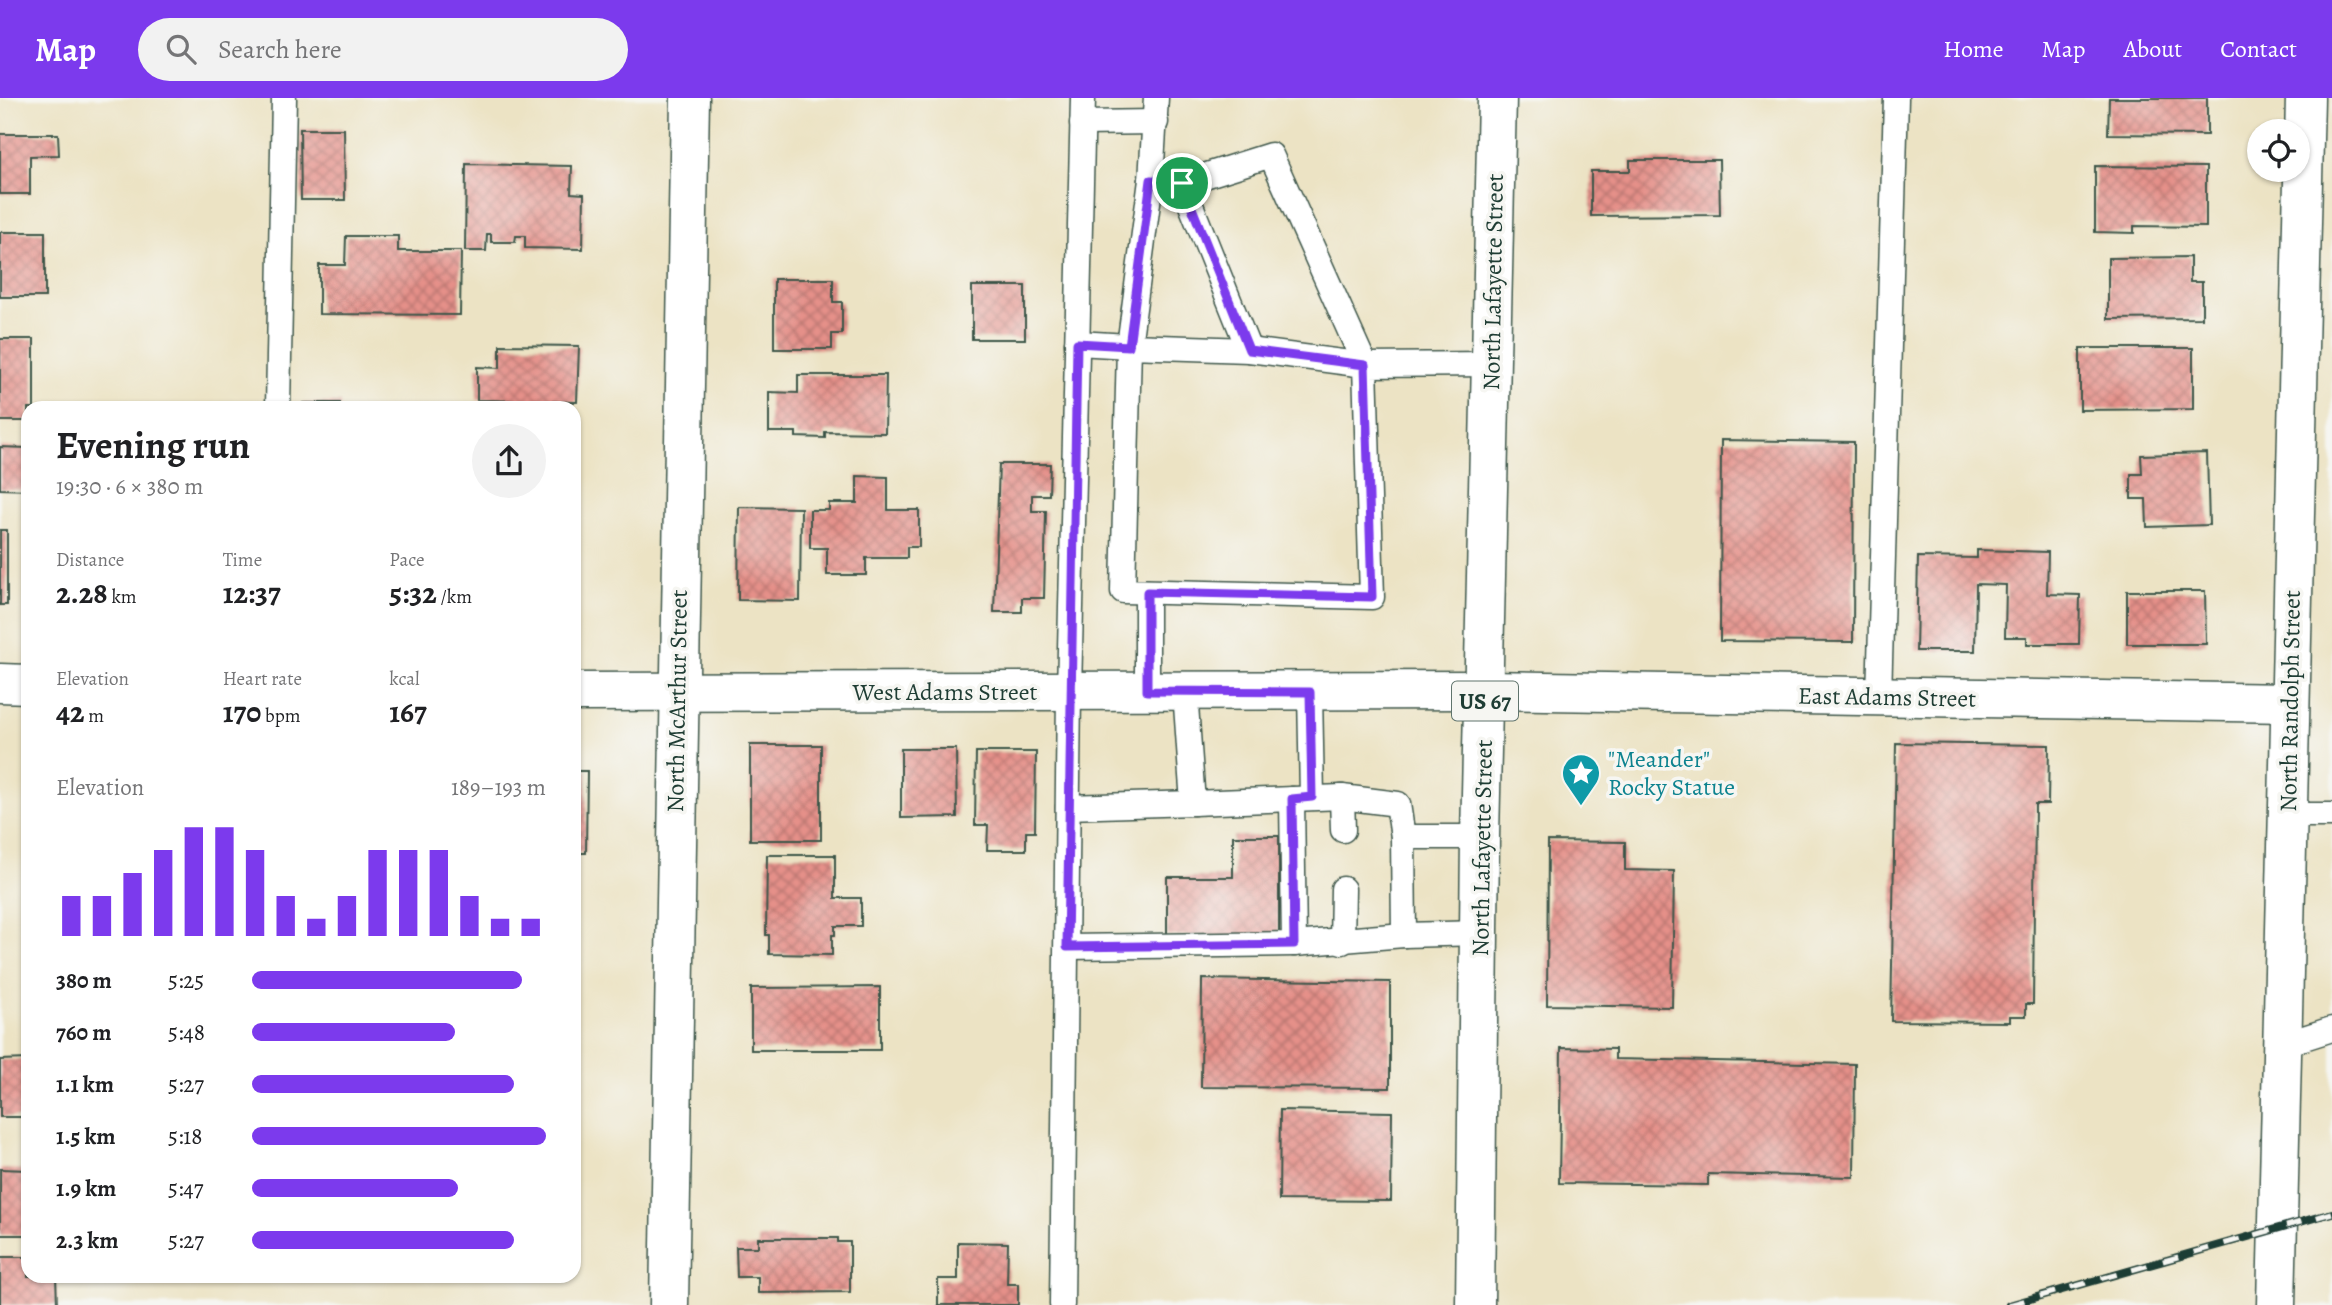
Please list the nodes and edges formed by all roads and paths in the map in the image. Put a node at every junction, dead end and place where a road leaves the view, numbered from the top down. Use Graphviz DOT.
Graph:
graph roads {
  1 [pos="284,98"];
  2 [pos="690,98"];
  3 [pos="1083,98"];
  4 [pos="1497,98"];
  5 [pos="1896,98"];
  6 [pos="2305,98"];
  7 [pos="1125,110"];
  8 [pos="1156,110"];
  9 [pos="1082,123"];
  10 [pos="1151,180"];
  11 [pos="1182,183"];
  12 [pos="1077,343"];
  13 [pos="1129,346"];
  14 [pos="1249,350"];
  15 [pos="1491,364"];
  16 [pos="1365,365"];
  17 [pos="278,401"];
  18 [pos="1147,592"];
  19 [pos="0,683"];
  20 [pos="21,684"];
  21 [pos="1485,690"];
  22 [pos="1147,691"];
  23 [pos="1185,691"];
  24 [pos="581,692"];
  25 [pos="1069,692"];
  26 [pos="1310,692"];
  27 [pos="677,694"];
  28 [pos="1879,696"];
  29 [pos="2290,704"];
  30 [pos="1342,797"];
  31 [pos="1302,798"];
  32 [pos="1194,803"];
  33 [pos="1068,807"];
  34 [pos="2332,814"];
  35 [pos="2288,815"];
  36 [pos="1343,830"];
  37 [pos="1403,836"];
  38 [pos="1480,837"];
  39 [pos="1343,889"];
  40 [pos="1481,933"];
  41 [pos="1404,935"];
  42 [pos="1342,942"];
  43 [pos="1294,944"];
  44 [pos="1067,947"];
  45 [pos="2332,1029"];
  46 [pos="2282,1045"];
  47 [pos="669,1305"];
  48 [pos="1062,1305"];
  49 [pos="1475,1305"];
  50 [pos="2276,1305"];
  1 -- 17 [label="lane"];
  2 -- 27 [label="main road, North McArthur Street"];
  3 -- 9 [label="lane"];
  4 -- 15 [label="main road, North Lafayette Street / US 67"];
  5 -- 28 [label="lane"];
  6 -- 29 [label="main road, North Randolph Street"];
  7 -- 8 [label="lane"];
  7 -- 9 [label="lane"];
  8 -- 10 [label="lane"];
  9 -- 12 [label="lane"];
  10 -- 11 [label="lane"];
  10 -- 13 [label="lane"];
  11 -- 14 [label="lane"];
  11 -- 16 [label="lane"];
  12 -- 13 [label="lane"];
  12 -- 25 [label="lane"];
  13 -- 14 [label="lane"];
  13 -- 18 [label="lane"];
  14 -- 16 [label="lane"];
  15 -- 16 [label="lane"];
  15 -- 21 [label="main road, North Lafayette Street / US 67"];
  16 -- 18 [label="lane"];
  18 -- 22 [label="lane"];
  19 -- 20 [label="main road"];
  21 -- 26 [label="main road, West Adams Street"];
  21 -- 28 [label="main road, East Adams Street"];
  21 -- 38 [label="main road, North Lafayette Street / US 67"];
  22 -- 23 [label="main road, West Adams Street"];
  22 -- 25 [label="main road, West Adams Street"];
  23 -- 26 [label="main road, West Adams Street"];
  23 -- 32 [label="lane"];
  24 -- 27 [label="main road, West Adams Street"];
  25 -- 27 [label="main road, West Adams Street"];
  25 -- 33 [label="lane"];
  26 -- 31 [label="lane"];
  27 -- 47 [label="main road, North McArthur Street"];
  28 -- 29 [label="main road, East Adams Street"];
  29 -- 35 [label="main road, North Randolph Street"];
  30 -- 31 [label="lane"];
  30 -- 36 [label="lane"];
  30 -- 37 [label="lane"];
  31 -- 32 [label="lane"];
  31 -- 43 [label="lane"];
  32 -- 33 [label="lane"];
  33 -- 44 [label="lane"];
  34 -- 35 [label="lane"];
  35 -- 46 [label="main road, North Randolph Street"];
  37 -- 38 [label="lane"];
  37 -- 41 [label="lane"];
  38 -- 40 [label="main road, North Lafayette Street / US 67"];
  39 -- 42 [label="lane"];
  40 -- 41 [label="lane"];
  40 -- 49 [label="main road, North Lafayette Street / US 67"];
  41 -- 42 [label="lane"];
  42 -- 43 [label="lane"];
  43 -- 44 [label="lane"];
  44 -- 48 [label="lane"];
  45 -- 46 [label="lane"];
  46 -- 50 [label="main road, North Randolph Street"];
}
